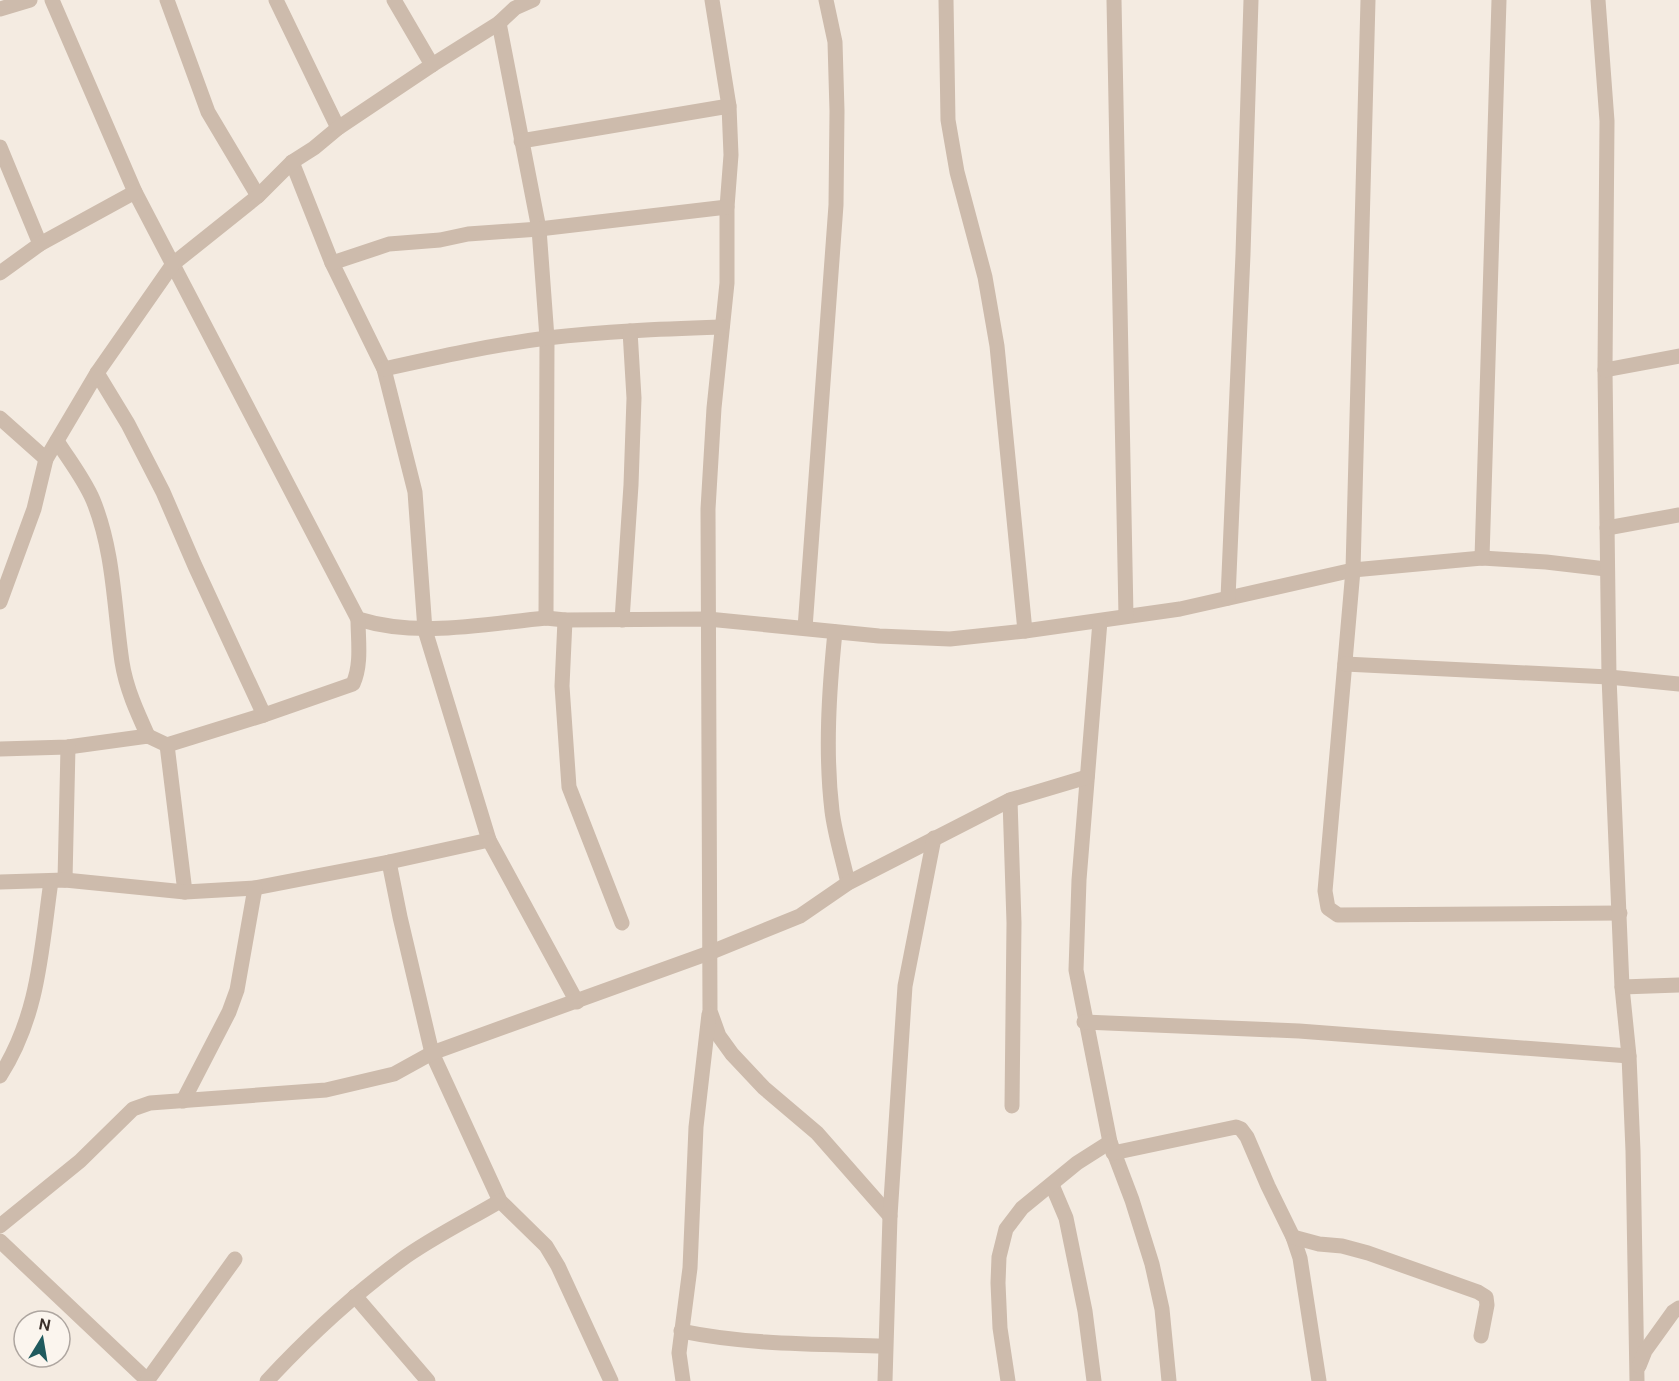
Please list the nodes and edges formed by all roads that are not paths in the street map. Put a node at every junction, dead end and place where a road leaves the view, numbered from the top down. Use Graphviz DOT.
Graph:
graph roads {
  1 [pos="30,0"];
  2 [pos="52,0"];
  3 [pos="167,0"];
  4 [pos="276,0"];
  5 [pos="394,0"];
  6 [pos="533,0"];
  7 [pos="712,0"];
  8 [pos="826,0"];
  9 [pos="946,0"];
  10 [pos="1114,0"];
  11 [pos="1251,0"];
  12 [pos="1368,0"];
  13 [pos="1499,0"];
  14 [pos="1598,0"];
  15 [pos="514,4"];
  16 [pos="0,9"];
  17 [pos="499,23"];
  18 [pos="432,65"];
  19 [pos="729,106"];
  20 [pos="338,128"];
  21 [pos="522,141"];
  22 [pos="0,147"];
  23 [pos="292,162"];
  24 [pos="135,192"];
  25 [pos="258,196"];
  26 [pos="727,207"];
  27 [pos="539,230"];
  28 [pos="40,244"];
  29 [pos="332,263"];
  30 [pos="173,264"];
  31 [pos="0,273"];
  32 [pos="722,327"];
  33 [pos="630,331"];
  34 [pos="547,338"];
  35 [pos="1679,356"];
  36 [pos="384,369"];
  37 [pos="1605,370"];
  38 [pos="97,373"];
  39 [pos="0,418"];
  40 [pos="57,441"];
  41 [pos="46,459"];
  42 [pos="1679,515"];
  43 [pos="1607,528"];
  44 [pos="1482,558"];
  45 [pos="1606,569"];
  46 [pos="1353,570"];
  47 [pos="1228,598"];
  48 [pos="0,602"];
  49 [pos="1126,616"];
  50 [pos="546,618"];
  51 [pos="358,619"];
  52 [pos="708,619"];
  53 [pos="622,620"];
  54 [pos="565,621"];
  55 [pos="1100,621"];
  56 [pos="805,628"];
  57 [pos="425,630"];
  58 [pos="1025,631"];
  59 [pos="835,632"];
  60 [pos="1345,664"];
  61 [pos="1609,677"];
  62 [pos="1679,684"];
  63 [pos="264,715"];
  64 [pos="148,736"];
  65 [pos="168,745"];
  66 [pos="68,747"];
  67 [pos="0,749"];
  68 [pos="1087,777"];
  69 [pos="1010,800"];
  70 [pos="934,838"];
  71 [pos="489,840"];
  72 [pos="389,862"];
  73 [pos="58,880"];
  74 [pos="0,882"];
  75 [pos="848,884"];
  76 [pos="255,888"];
  77 [pos="185,892"];
  78 [pos="1620,914"];
  79 [pos="622,922"];
  80 [pos="709,954"];
  81 [pos="1679,985"];
  82 [pos="1622,987"];
  83 [pos="577,1002"];
  84 [pos="710,1011"];
  85 [pos="1084,1022"];
  86 [pos="432,1053"];
  87 [pos="1629,1056"];
  88 [pos="0,1076"];
  89 [pos="183,1101"];
  90 [pos="1012,1106"];
  91 [pos="1112,1148"];
  92 [pos="1052,1185"];
  93 [pos="500,1201"];
  94 [pos="890,1216"];
  95 [pos="0,1226"];
  96 [pos="1293,1237"];
  97 [pos="0,1242"];
  98 [pos="235,1259"];
  99 [pos="355,1296"];
  100 [pos="1679,1308"];
  101 [pos="681,1330"];
  102 [pos="1481,1336"];
  103 [pos="884,1346"];
  104 [pos="1637,1376"];
  105 [pos="147,1381"];
  106 [pos="267,1381"];
  107 [pos="428,1381"];
  108 [pos="611,1381"];
  109 [pos="679,1381"];
  110 [pos="885,1381"];
  111 [pos="1008,1381"];
  112 [pos="1094,1381"];
  113 [pos="1169,1381"];
  114 [pos="1319,1381"];
  1 -- 16 [label="street"];
  2 -- 24 [label="street"];
  3 -- 25 [label="street"];
  4 -- 20 [label="street"];
  5 -- 18 [label="street"];
  6 -- 15 [label="street"];
  7 -- 19 [label="street"];
  8 -- 56 [label="street"];
  9 -- 58 [label="street"];
  10 -- 49 [label="street"];
  11 -- 47 [label="street"];
  12 -- 46 [label="street"];
  13 -- 44 [label="street"];
  14 -- 37 [label="street"];
  15 -- 17 [label="street"];
  17 -- 18 [label="street"];
  17 -- 21 [label="street"];
  18 -- 20 [label="street"];
  19 -- 21 [label="street"];
  19 -- 26 [label="street"];
  20 -- 23 [label="street"];
  21 -- 27 [label="street"];
  22 -- 28 [label="street"];
  23 -- 25 [label="street"];
  23 -- 29 [label="street"];
  24 -- 28 [label="street"];
  24 -- 30 [label="street"];
  25 -- 30 [label="street"];
  26 -- 27 [label="street"];
  26 -- 32 [label="street"];
  27 -- 29 [label="street"];
  27 -- 34 [label="street"];
  28 -- 31 [label="street"];
  29 -- 36 [label="street"];
  30 -- 38 [label="street"];
  30 -- 51 [label="street"];
  32 -- 33 [label="street"];
  32 -- 52 [label="street"];
  33 -- 34 [label="street"];
  33 -- 53 [label="street"];
  34 -- 36 [label="street"];
  34 -- 50 [label="street"];
  35 -- 37 [label="street"];
  36 -- 57 [label="street"];
  37 -- 43 [label="street"];
  38 -- 40 [label="street"];
  38 -- 63 [label="street"];
  39 -- 41 [label="street"];
  40 -- 41 [label="street"];
  40 -- 64 [label="street"];
  41 -- 48 [label="street"];
  42 -- 43 [label="street"];
  43 -- 45 [label="street"];
  44 -- 45 [label="street"];
  44 -- 46 [label="street"];
  45 -- 61 [label="street"];
  46 -- 47 [label="street"];
  46 -- 60 [label="street"];
  47 -- 49 [label="street"];
  49 -- 55 [label="street"];
  50 -- 54 [label="street"];
  50 -- 57 [label="street"];
  51 -- 57 [label="street"];
  51 -- 63 [label="street"];
  52 -- 53 [label="street"];
  52 -- 56 [label="street"];
  52 -- 80 [label="street"];
  53 -- 54 [label="street"];
  54 -- 79 [label="street"];
  55 -- 58 [label="street"];
  55 -- 68 [label="street"];
  56 -- 59 [label="street"];
  57 -- 71 [label="street"];
  58 -- 59 [label="street"];
  59 -- 75 [label="street"];
  60 -- 61 [label="street"];
  60 -- 78 [label="street"];
  61 -- 62 [label="street"];
  61 -- 78 [label="street"];
  63 -- 65 [label="street"];
  64 -- 65 [label="street"];
  64 -- 66 [label="street"];
  65 -- 77 [label="street"];
  66 -- 67 [label="street"];
  66 -- 73 [label="street"];
  68 -- 69 [label="street"];
  68 -- 85 [label="street"];
  69 -- 70 [label="street"];
  69 -- 90 [label="street"];
  70 -- 75 [label="street"];
  70 -- 94 [label="street"];
  71 -- 72 [label="street"];
  71 -- 83 [label="street"];
  72 -- 76 [label="street"];
  72 -- 86 [label="street"];
  73 -- 74 [label="street"];
  73 -- 77 [label="street"];
  73 -- 88 [label="street"];
  75 -- 80 [label="street"];
  76 -- 77 [label="street"];
  76 -- 89 [label="street"];
  78 -- 82 [label="street"];
  80 -- 83 [label="street"];
  80 -- 84 [label="street"];
  81 -- 82 [label="street"];
  82 -- 87 [label="street"];
  83 -- 86 [label="street"];
  84 -- 94 [label="street"];
  84 -- 101 [label="street"];
  85 -- 87 [label="street"];
  85 -- 91 [label="street"];
  86 -- 89 [label="street"];
  86 -- 93 [label="street"];
  87 -- 104 [label="street"];
  89 -- 95 [label="street"];
  91 -- 92 [label="street"];
  91 -- 96 [label="street"];
  91 -- 113 [label="street"];
  92 -- 111 [label="street"];
  92 -- 112 [label="street"];
  93 -- 99 [label="street"];
  93 -- 108 [label="street"];
  94 -- 103 [label="street"];
  96 -- 102 [label="street"];
  96 -- 114 [label="street"];
  97 -- 105 [label="street"];
  98 -- 105 [label="street"];
  99 -- 106 [label="street"];
  99 -- 107 [label="street"];
  100 -- 104 [label="street"];
  101 -- 103 [label="street"];
  101 -- 109 [label="street"];
  103 -- 110 [label="street"];
}
